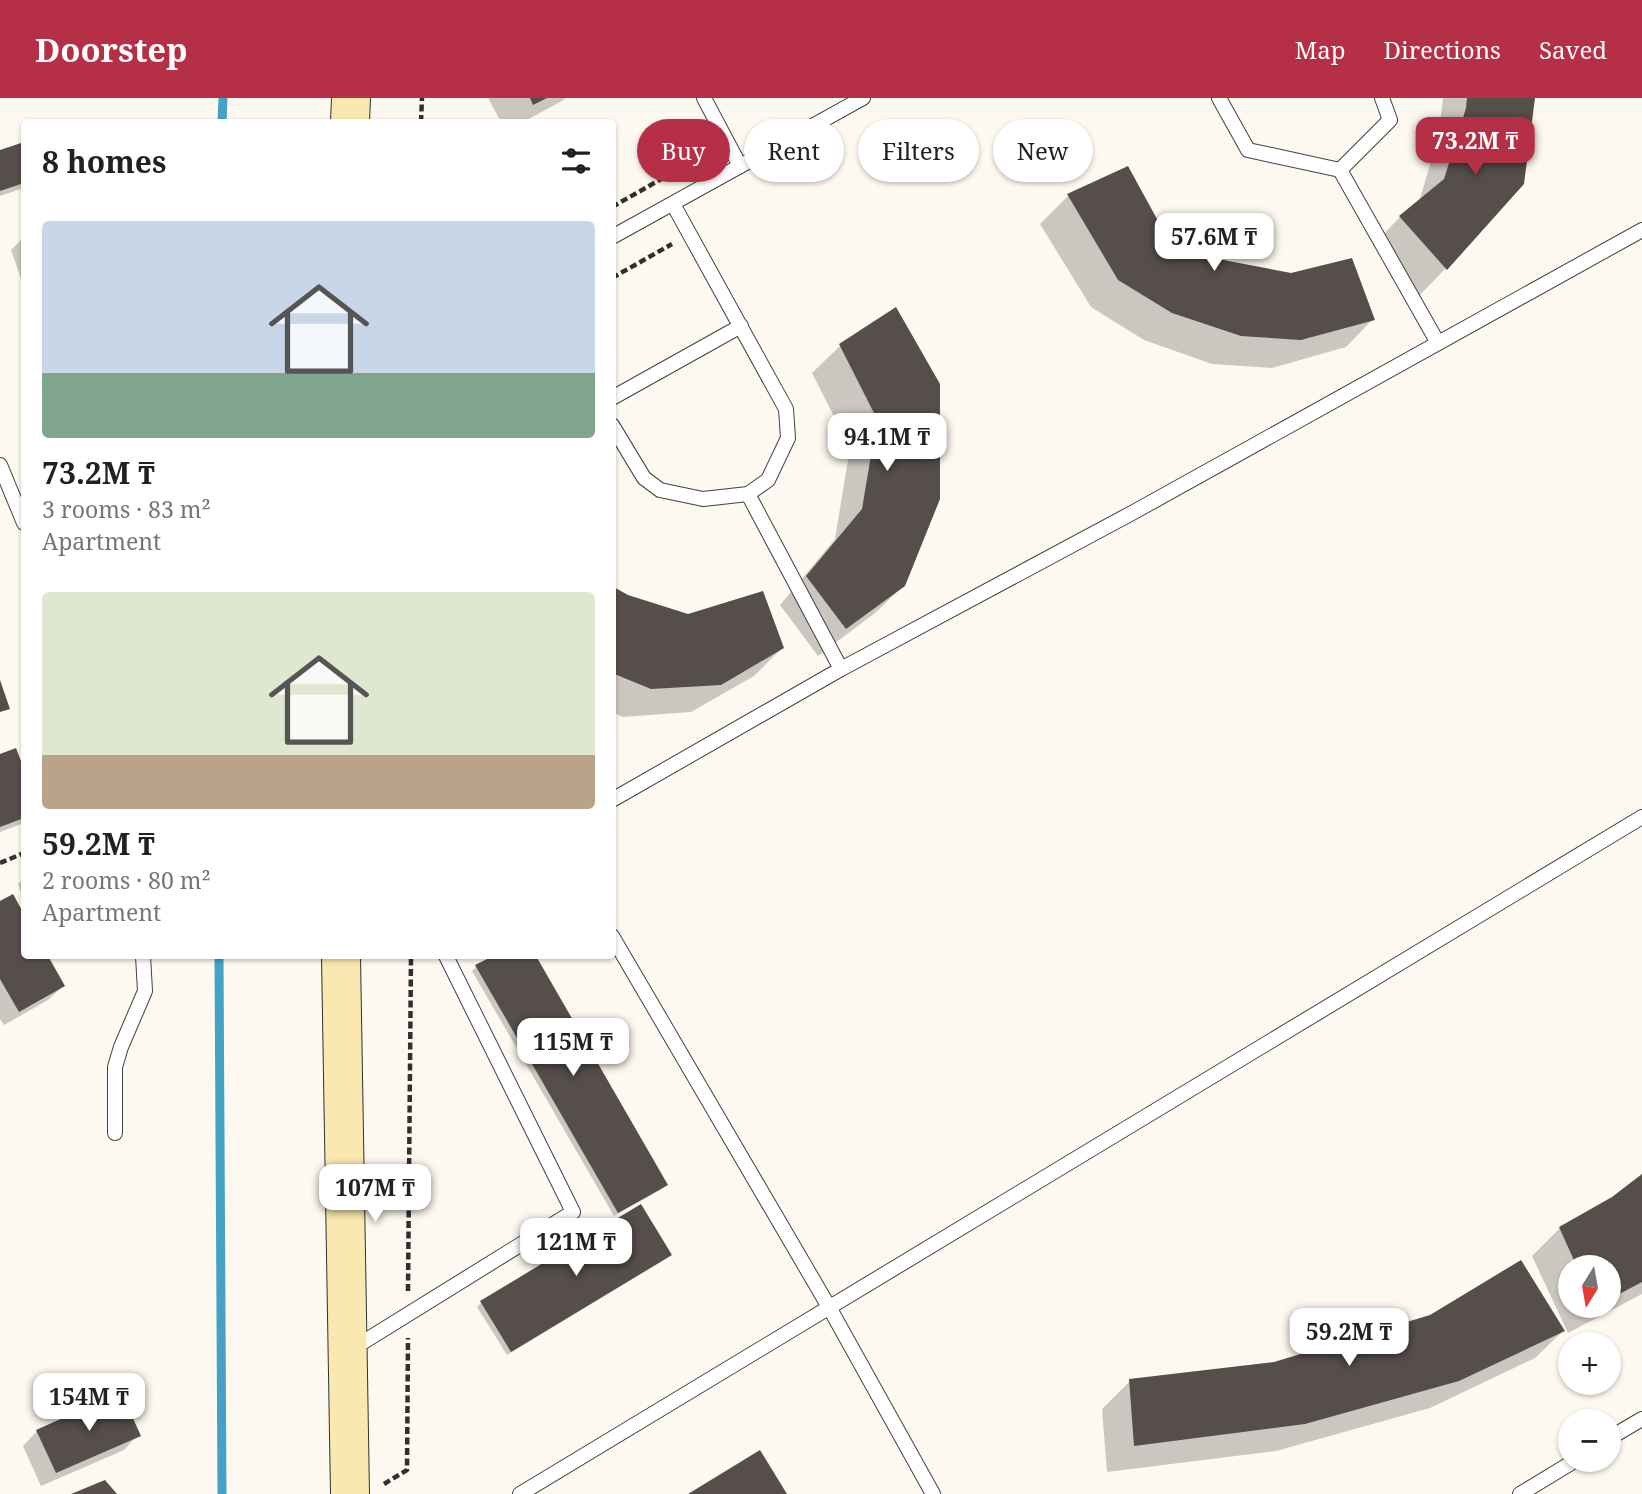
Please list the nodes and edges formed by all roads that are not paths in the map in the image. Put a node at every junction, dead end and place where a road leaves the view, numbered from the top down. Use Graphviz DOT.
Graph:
graph roads {
  1 [pos="351,98"];
  2 [pos="704,98"];
  3 [pos="863,98"];
  4 [pos="1219,98"];
  5 [pos="1382,98"];
  6 [pos="350,119"];
  7 [pos="740,166"];
  8 [pos="1340,170"];
  9 [pos="673,204"];
  10 [pos="1642,230"];
  11 [pos="616,235"];
  12 [pos="741,326"];
  13 [pos="1438,343"];
  14 [pos="616,396"];
  15 [pos="616,432"];
  16 [pos="0,465"];
  17 [pos="748,494"];
  18 [pos="21,516"];
  19 [pos="841,669"];
  20 [pos="616,798"];
  21 [pos="1642,817"];
  22 [pos="616,943"];
  23 [pos="143,959"];
  24 [pos="341,959"];
  25 [pos="447,959"];
  26 [pos="116,1133"];
  27 [pos="829,1307"];
  28 [pos="348,1352"];
  29 [pos="1642,1419"];
  30 [pos="1621,1431"];
  31 [pos="1558,1471"];
  32 [pos="363,1491"];
  33 [pos="520,1494"];
  34 [pos="933,1494"];
  35 [pos="1520,1494"];
  1 -- 6 [label="street"];
  2 -- 7 [label="lane"];
  3 -- 7 [label="lane"];
  4 -- 8 [label="lane"];
  5 -- 8 [label="lane"];
  7 -- 9 [label="lane"];
  8 -- 13 [label="lane"];
  9 -- 11 [label="lane"];
  9 -- 12 [label="lane"];
  10 -- 13 [label="lane"];
  12 -- 14 [label="lane"];
  12 -- 17 [label="lane"];
  13 -- 19 [label="lane"];
  15 -- 17 [label="lane"];
  16 -- 18 [label="lane"];
  17 -- 19 [label="lane"];
  19 -- 20 [label="lane"];
  21 -- 27 [label="lane"];
  22 -- 27 [label="lane"];
  23 -- 26 [label="lane"];
  24 -- 28 [label="street"];
  25 -- 28 [label="lane"];
  27 -- 33 [label="lane"];
  27 -- 34 [label="lane"];
  28 -- 32 [label="street"];
  29 -- 30 [label="lane"];
  31 -- 35 [label="lane"];
}
